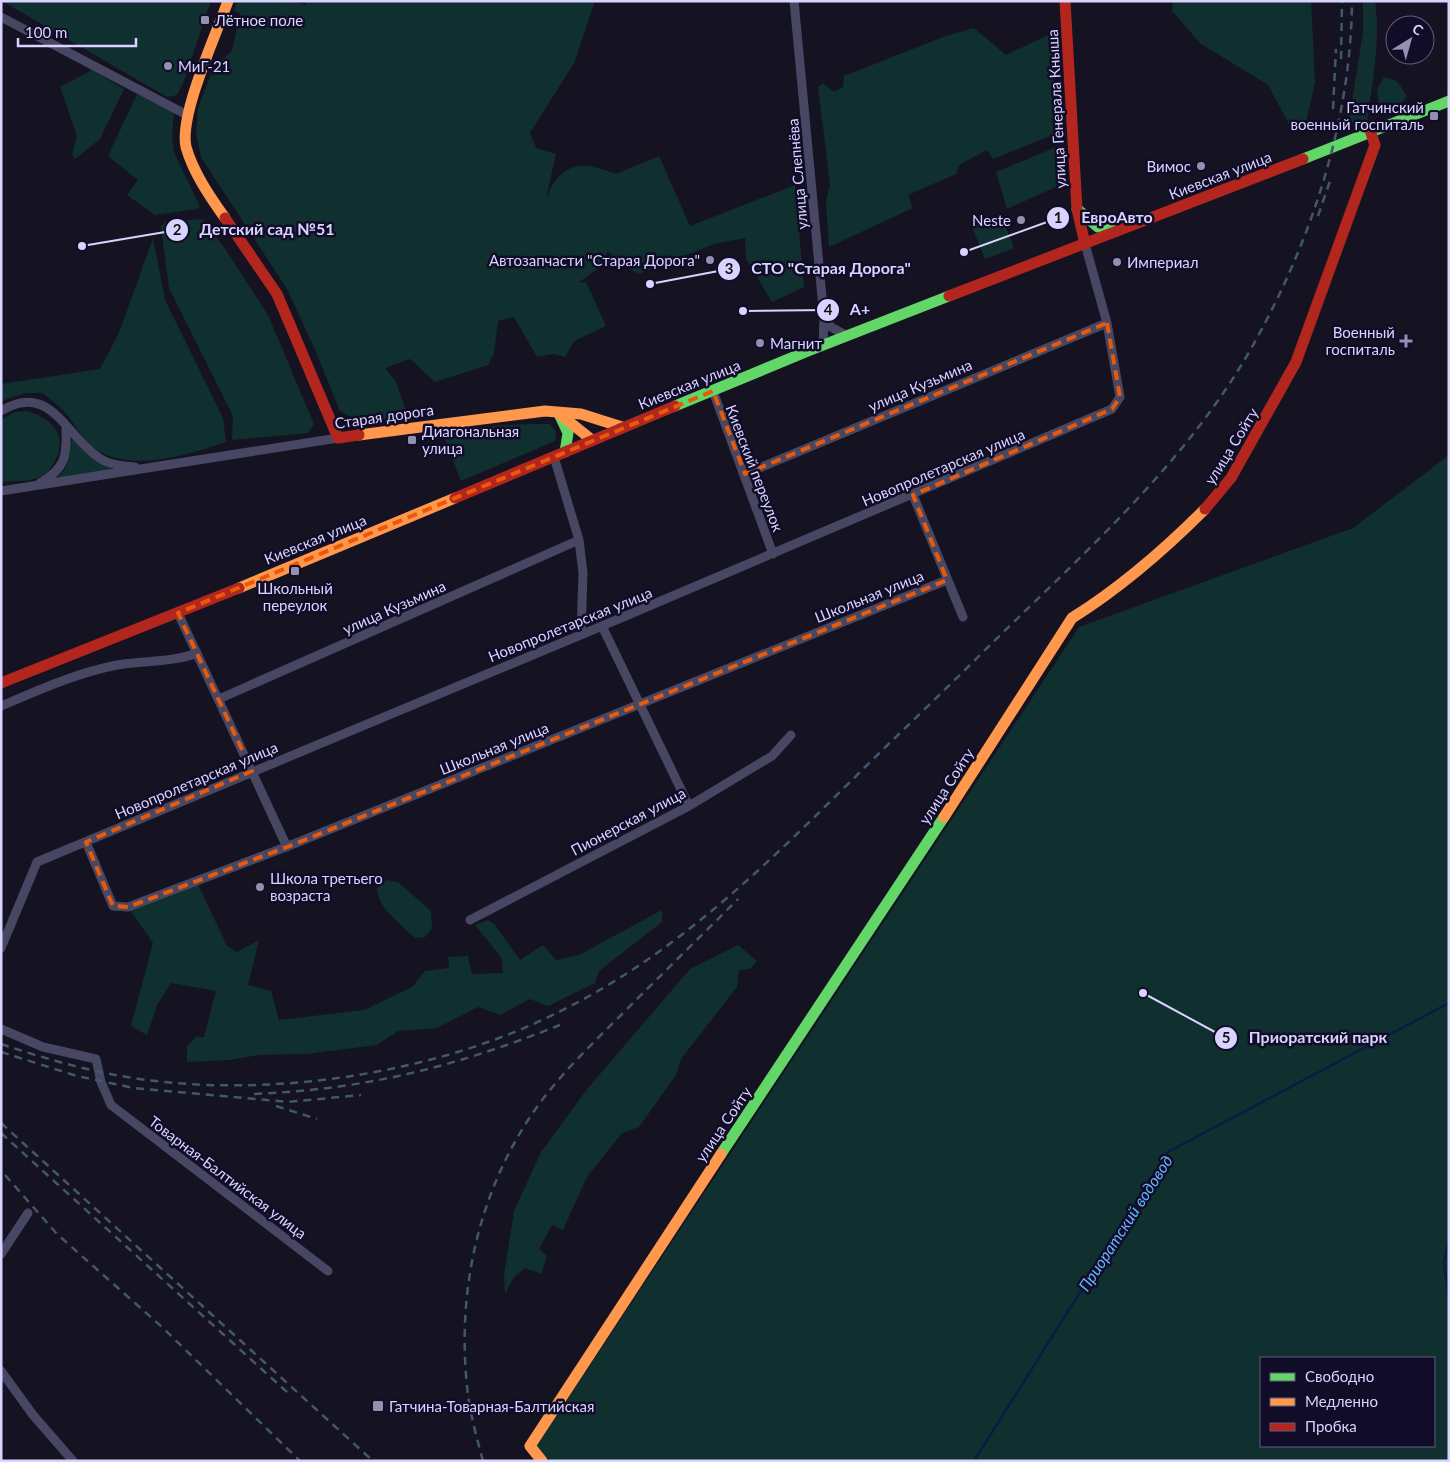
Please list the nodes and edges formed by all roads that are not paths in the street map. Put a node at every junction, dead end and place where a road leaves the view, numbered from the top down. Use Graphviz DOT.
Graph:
graph roads {
  1 [pos="228,1"];
  2 [pos="794,1"];
  3 [pos="1066,1"];
  4 [pos="1,17"];
  5 [pos="1449,101"];
  6 [pos="187,114"];
  7 [pos="1372,133"];
  8 [pos="1077,209"];
  9 [pos="1116,232"];
  10 [pos="1085,244"];
  11 [pos="824,318"];
  12 [pos="1107,323"];
  13 [pos="847,336"];
  14 [pos="823,345"];
  15 [pos="713,391"];
  16 [pos="1,411"];
  17 [pos="556,412"];
  18 [pos="581,414"];
  19 [pos="66,427"];
  20 [pos="622,427"];
  21 [pos="338,438"];
  22 [pos="592,440"];
  23 [pos="559,454"];
  24 [pos="150,468"];
  25 [pos="745,474"];
  26 [pos="36,486"];
  27 [pos="1,491"];
  28 [pos="913,495"];
  29 [pos="579,540"];
  30 [pos="773,554"];
  31 [pos="947,580"];
  32 [pos="178,613"];
  33 [pos="963,617"];
  34 [pos="602,626"];
  35 [pos="582,634"];
  36 [pos="196,653"];
  37 [pos="1,683"];
  38 [pos="219,699"];
  39 [pos="638,704"];
  40 [pos="1,706"];
  41 [pos="791,734"];
  42 [pos="252,771"];
  43 [pos="688,806"];
  44 [pos="86,842"];
  45 [pos="287,847"];
  46 [pos="470,920"];
  47 [pos="1,948"];
  48 [pos="1,1029"];
  49 [pos="28,1214"];
  50 [pos="1,1254"];
  51 [pos="328,1271"];
  52 [pos="1,1371"];
  53 [pos="73,1461"];
  54 [pos="542,1461"];
  1 -- 6 [label="street"];
  2 -- 11 [label="street, улица Слепнёва"];
  3 -- 8 [label="street, улица Генерала Кныша"];
  4 -- 6 [label="street"];
  5 -- 7 [label="street, Киевская улица"];
  6 -- 21 [label="street"];
  7 -- 9 [label="street, Киевская улица"];
  7 -- 54 [label="street, улица Сойту"];
  8 -- 9 [label="street"];
  8 -- 10 [label="street, улица Генерала Кныша"];
  9 -- 10 [label="street, Киевская улица"];
  10 -- 12 [label="street"];
  10 -- 13 [label="street, Киевская улица"];
  11 -- 13 [label="street"];
  11 -- 14 [label="street, улица Слепнёва"];
  12 -- 25 [label="street, улица Кузьмина"];
  12 -- 28 [label="street, Новопролетарская улица"];
  13 -- 14 [label="street, Киевская улица"];
  14 -- 15 [label="street, Киевская улица"];
  15 -- 20 [label="street, Киевская улица"];
  15 -- 25 [label="street, Киевский переулок"];
  16 -- 19 [label="street, Старая дорога"];
  17 -- 18 [label="street, Старая дорога"];
  17 -- 21 [label="street, Старая дорога"];
  17 -- 22 [label="street"];
  17 -- 23 [label="street"];
  18 -- 20 [label="street, Старая дорога"];
  18 -- 22 [label="street"];
  19 -- 24 [label="street, Старая дорога"];
  19 -- 26 [label="street, Старая дорога"];
  20 -- 22 [label="street, Киевская улица"];
  21 -- 24 [label="street, Старая дорога"];
  22 -- 23 [label="street, Киевская улица"];
  23 -- 29 [label="street"];
  23 -- 32 [label="street, Киевская улица"];
  24 -- 26 [label="street, Старая дорога"];
  25 -- 30 [label="street, Киевский переулок"];
  26 -- 27 [label="street, Старая дорога"];
  28 -- 30 [label="street, Новопролетарская улица"];
  28 -- 31 [label="street"];
  29 -- 35 [label="street"];
  29 -- 38 [label="street, улица Кузьмина"];
  30 -- 34 [label="street, Новопролетарская улица"];
  31 -- 33 [label="street"];
  31 -- 39 [label="street, Школьная улица"];
  32 -- 36 [label="street"];
  32 -- 37 [label="street, Киевская улица"];
  34 -- 35 [label="street, Новопролетарская улица"];
  34 -- 39 [label="street"];
  35 -- 42 [label="street, Новопролетарская улица"];
  36 -- 38 [label="street"];
  36 -- 40 [label="street"];
  38 -- 42 [label="street"];
  39 -- 43 [label="street"];
  39 -- 45 [label="street, Школьная улица"];
  41 -- 43 [label="street, Пионерская улица"];
  42 -- 44 [label="street, Новопролетарская улица"];
  42 -- 45 [label="street"];
  43 -- 46 [label="street, Пионерская улица"];
  44 -- 45 [label="street, Школьная улица"];
  44 -- 47 [label="street, Новопролетарская улица"];
  48 -- 51 [label="street, Товарная-Балтийская улица"];
  49 -- 50 [label="street"];
  52 -- 53 [label="street"];
}
